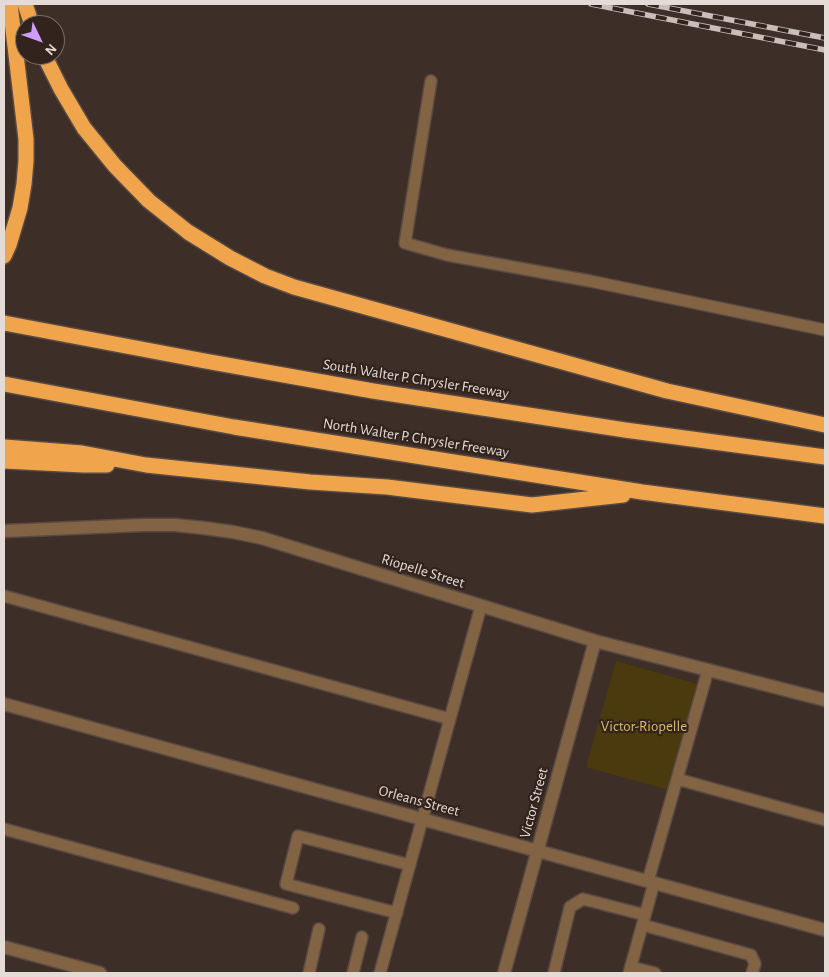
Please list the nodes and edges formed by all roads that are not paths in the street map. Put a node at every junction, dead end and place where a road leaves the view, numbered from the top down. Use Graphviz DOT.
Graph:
graph roads {
  1 [pos="10,4"];
  2 [pos="49,65"];
  3 [pos="432,81"];
  4 [pos="4,256"];
  5 [pos="4,323"];
  6 [pos="825,330"];
  7 [pos="4,384"];
  8 [pos="825,425"];
  9 [pos="4,447"];
  10 [pos="825,457"];
  11 [pos="4,461"];
  12 [pos="146,464"];
  13 [pos="642,492"];
  14 [pos="825,516"];
  15 [pos="4,531"];
  16 [pos="4,596"];
  17 [pos="481,606"];
  18 [pos="595,641"];
  19 [pos="708,670"];
  20 [pos="825,700"];
  21 [pos="4,704"];
  22 [pos="450,719"];
  23 [pos="677,779"];
  24 [pos="422,819"];
  25 [pos="825,820"];
  26 [pos="4,829"];
  27 [pos="537,851"];
  28 [pos="410,865"];
  29 [pos="651,882"];
  30 [pos="293,908"];
  31 [pos="397,913"];
  32 [pos="644,920"];
  33 [pos="320,929"];
  34 [pos="825,930"];
  35 [pos="362,937"];
  36 [pos="4,947"];
  37 [pos="630,970"];
  38 [pos="100,973"];
  39 [pos="309,973"];
  40 [pos="353,973"];
  41 [pos="380,973"];
  42 [pos="504,973"];
  43 [pos="554,973"];
  44 [pos="655,973"];
  45 [pos="752,973"];
  1 -- 4 [label="highway"];
  2 -- 8 [label="highway"];
  3 -- 6 [label="lane"];
  5 -- 10 [label="highway, South Walter P. Chrysler Freeway"];
  7 -- 13 [label="highway, North Walter P. Chrysler Freeway"];
  9 -- 12 [label="highway"];
  11 -- 12 [label="highway"];
  12 -- 13 [label="highway"];
  13 -- 14 [label="highway, North Walter P. Chrysler Freeway"];
  15 -- 17 [label="street, Riopelle Street"];
  16 -- 22 [label="lane"];
  17 -- 18 [label="street, Riopelle Street"];
  17 -- 22 [label="lane"];
  18 -- 19 [label="street, Riopelle Street"];
  18 -- 27 [label="street, Victor Street"];
  19 -- 20 [label="street, Riopelle Street"];
  19 -- 23 [label="lane"];
  21 -- 24 [label="street, Orleans Street"];
  22 -- 24 [label="lane"];
  23 -- 25 [label="lane"];
  23 -- 29 [label="lane"];
  24 -- 27 [label="street, Orleans Street"];
  24 -- 28 [label="lane"];
  26 -- 30 [label="lane"];
  27 -- 29 [label="street, Orleans Street"];
  27 -- 42 [label="street, Victor Street"];
  28 -- 31 [label="lane"];
  28 -- 31 [label="lane"];
  29 -- 32 [label="lane"];
  29 -- 34 [label="street, Orleans Street"];
  31 -- 41 [label="lane"];
  32 -- 37 [label="lane"];
  32 -- 43 [label="lane"];
  32 -- 45 [label="lane"];
  33 -- 39 [label="lane"];
  35 -- 40 [label="lane"];
  36 -- 38 [label="street"];
  37 -- 44 [label="lane"];
}
